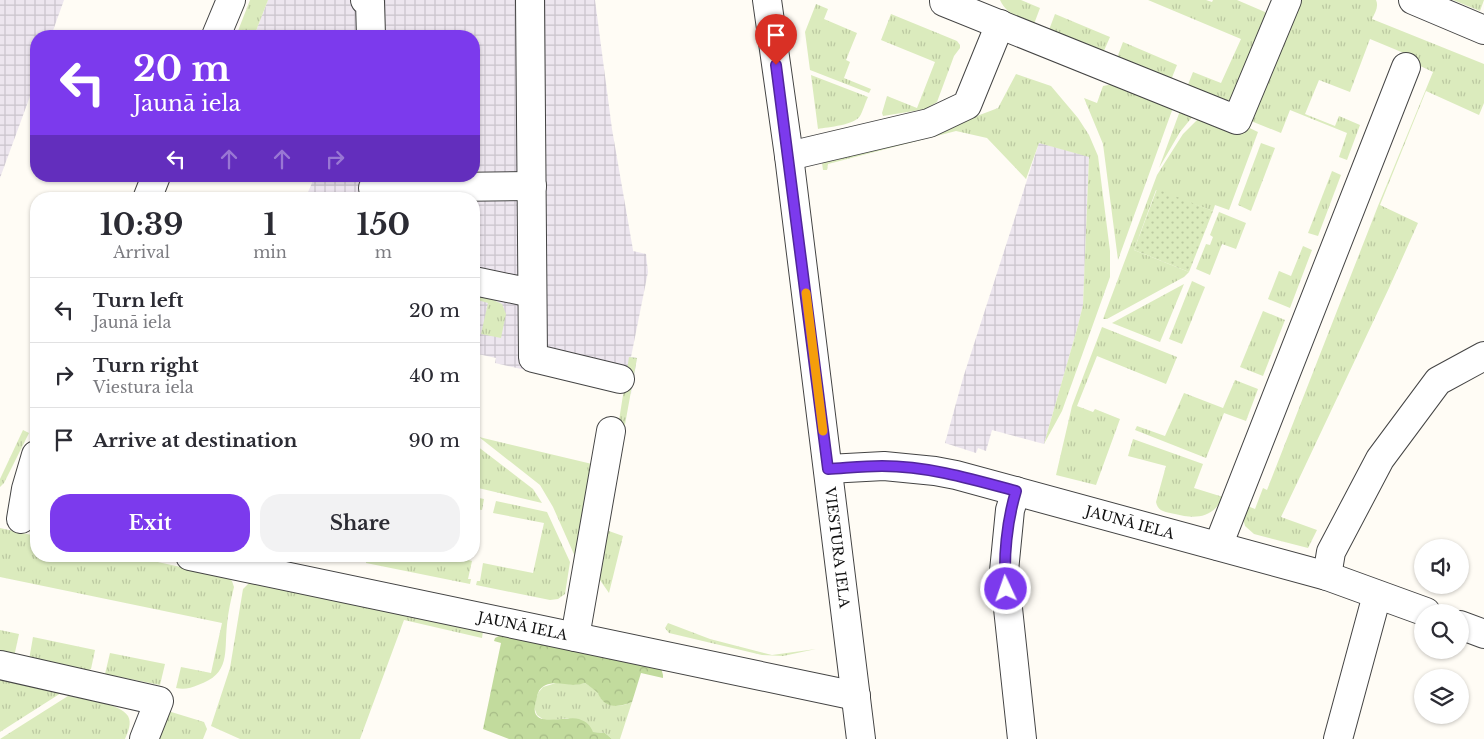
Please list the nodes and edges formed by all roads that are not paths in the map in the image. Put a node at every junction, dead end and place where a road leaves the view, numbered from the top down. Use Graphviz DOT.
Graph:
graph roads {
  1 [pos="231,0"];
  2 [pos="365,0"];
  3 [pos="530,0"];
  4 [pos="766,0"];
  5 [pos="944,0"];
  6 [pos="1287,0"];
  7 [pos="1412,0"];
  8 [pos="1000,24"];
  9 [pos="218,30"];
  10 [pos="371,30"];
  11 [pos="1484,30"];
  12 [pos="1406,67"];
  13 [pos="789,156"];
  14 [pos="532,186"];
  15 [pos="372,188"];
  16 [pos="480,282"];
  17 [pos="532,293"];
  18 [pos="1484,356"];
  19 [pos="620,379"];
  20 [pos="611,431"];
  21 [pos="828,469"];
  22 [pos="30,475"];
  23 [pos="1016,491"];
  24 [pos="19,518"];
  25 [pos="1218,546"];
  26 [pos="247,562"];
  27 [pos="285,566"];
  28 [pos="1327,576"];
  29 [pos="1377,594"];
  30 [pos="1414,608"];
  31 [pos="1469,628"];
  32 [pos="1484,634"];
  33 [pos="575,637"];
  34 [pos="0,665"];
  35 [pos="856,696"];
  36 [pos="144,739"];
  37 [pos="861,739"];
  38 [pos="1022,739"];
  39 [pos="1338,739"];
  1 -- 9 [label="street"];
  2 -- 10 [label="street"];
  3 -- 14 [label="street"];
  4 -- 13 [label="street, VIESTURA IELA"];
  5 -- 8 [label="street"];
  6 -- 8 [label="street"];
  7 -- 11 [label="street"];
  8 -- 13 [label="street"];
  12 -- 25 [label="street"];
  13 -- 21 [label="street, VIESTURA IELA"];
  14 -- 15 [label="street"];
  14 -- 17 [label="street"];
  16 -- 17 [label="street"];
  17 -- 19 [label="street"];
  18 -- 28 [label="street"];
  20 -- 33 [label="street"];
  21 -- 23 [label="street, JAUNĀ IELA"];
  21 -- 35 [label="street, VIESTURA IELA"];
  22 -- 24 [label="street"];
  23 -- 25 [label="street, JAUNĀ IELA"];
  23 -- 38 [label="street"];
  25 -- 28 [label="street, JAUNĀ IELA"];
  26 -- 27 [label="street, JAUNĀ IELA"];
  27 -- 33 [label="street, JAUNĀ IELA"];
  28 -- 29 [label="street, JAUNĀ IELA"];
  29 -- 30 [label="street, JAUNĀ IELA"];
  29 -- 39 [label="street"];
  31 -- 32 [label="street"];
  33 -- 35 [label="street, JAUNĀ IELA"];
  34 -- 36 [label="street"];
  35 -- 37 [label="street, VIESTURA IELA"];
}
